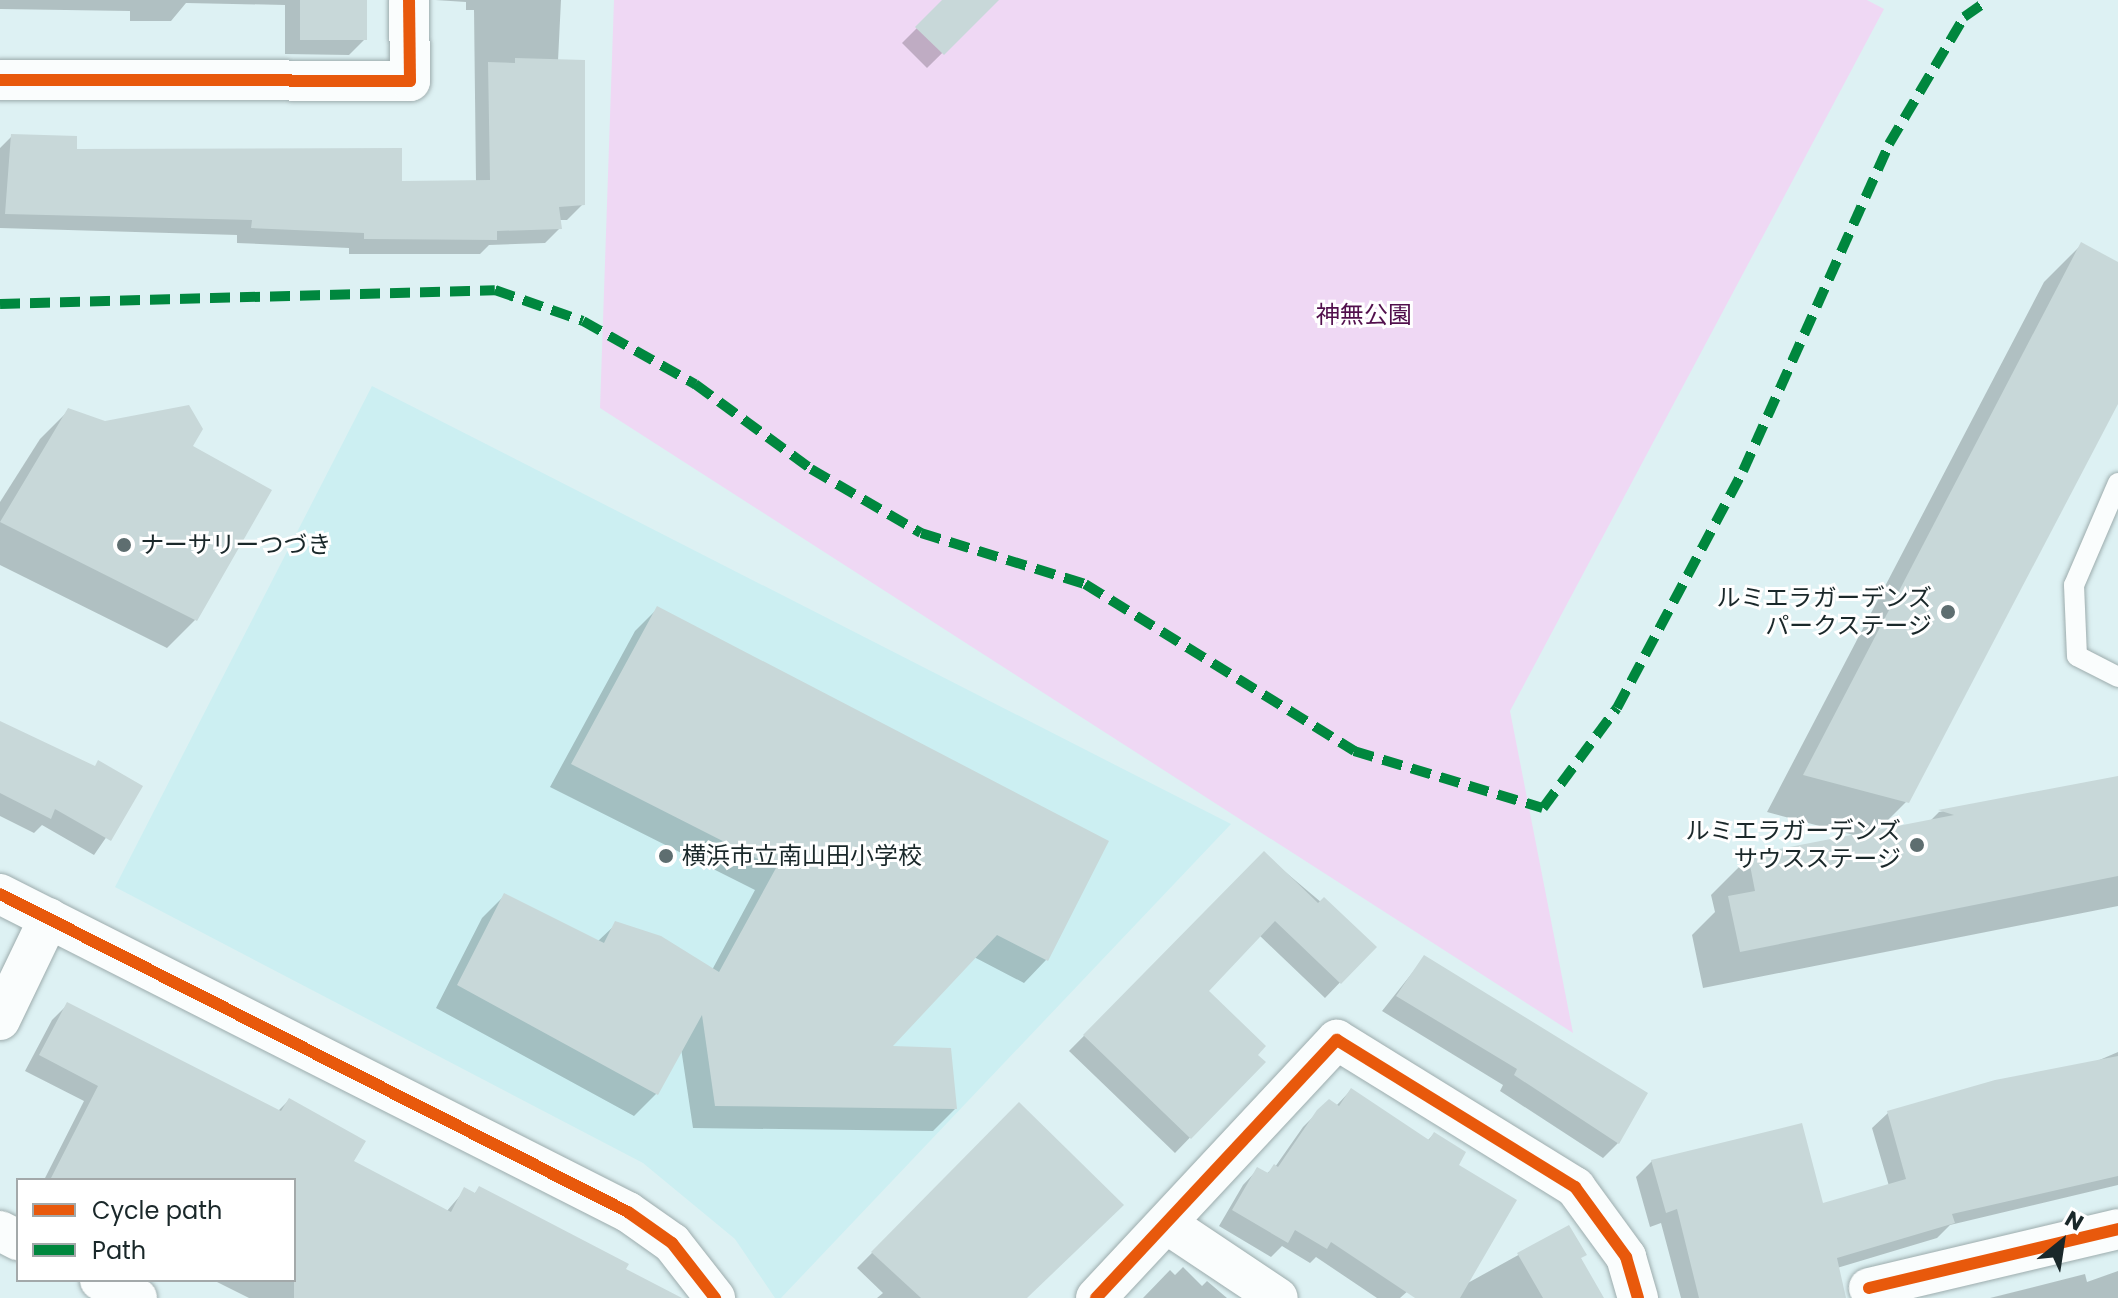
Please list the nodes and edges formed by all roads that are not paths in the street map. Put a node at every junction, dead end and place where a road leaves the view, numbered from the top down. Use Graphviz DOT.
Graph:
graph roads {
  1 [pos="409,0"];
  2 [pos="0,80"];
  3 [pos="2118,483"];
  4 [pos="2118,677"];
  5 [pos="0,894"];
  6 [pos="49,918"];
  7 [pos="0,1020"];
  8 [pos="1167,1224"];
  9 [pos="2118,1229"];
  10 [pos="104,1282"];
  11 [pos="1869,1288"];
  12 [pos="137,1298"];
  13 [pos="715,1298"];
  14 [pos="1096,1298"];
  15 [pos="1278,1298"];
  16 [pos="1638,1298"];
  1 -- 2 [label="street"];
  3 -- 4 [label="lane"];
  5 -- 6 [label="street"];
  6 -- 7 [label="street"];
  6 -- 13 [label="street"];
  8 -- 14 [label="street"];
  8 -- 15 [label="street"];
  8 -- 16 [label="street"];
  9 -- 11 [label="street"];
  10 -- 12 [label="street"];
}
